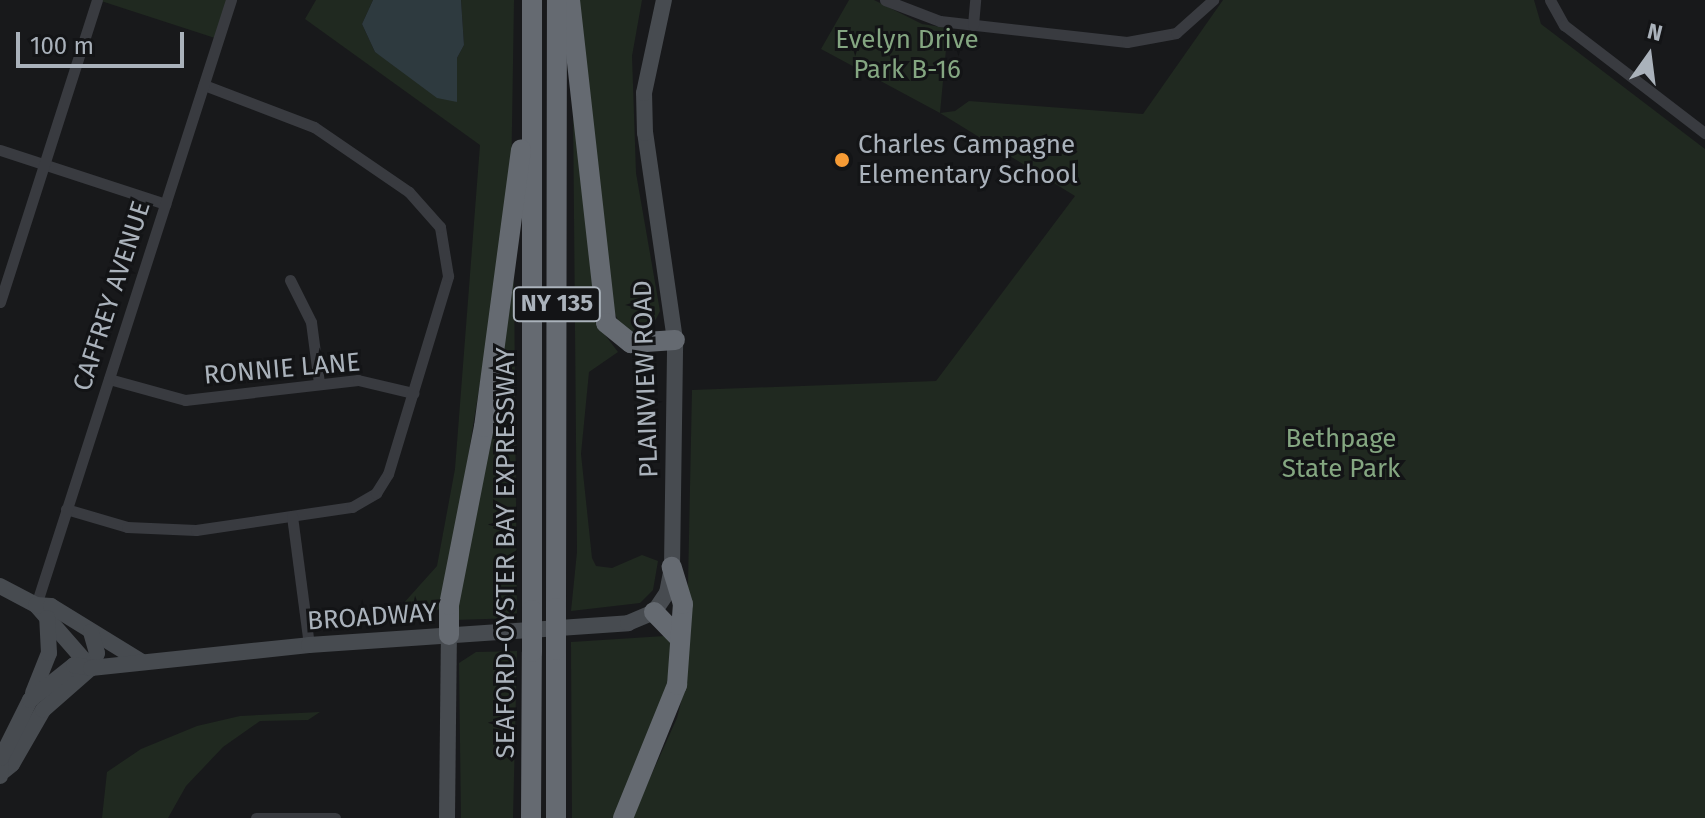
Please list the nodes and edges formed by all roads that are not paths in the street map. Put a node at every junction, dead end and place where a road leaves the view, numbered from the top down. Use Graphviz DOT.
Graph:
graph roads {
  1 [pos="97,0"];
  2 [pos="231,0"];
  3 [pos="532,0"];
  4 [pos="557,0"];
  5 [pos="570,0"];
  6 [pos="664,0"];
  7 [pos="885,0"];
  8 [pos="975,0"];
  9 [pos="1213,0"];
  10 [pos="1550,0"];
  11 [pos="973,25"];
  12 [pos="532,50"];
  13 [pos="204,85"];
  14 [pos="1705,133"];
  15 [pos="0,150"];
  16 [pos="44,165"];
  17 [pos="165,204"];
  18 [pos="290,280"];
  19 [pos="0,302"];
  20 [pos="675,340"];
  21 [pos="109,379"];
  22 [pos="319,383"];
  23 [pos="413,393"];
  24 [pos="66,509"];
  25 [pos="292,516"];
  26 [pos="672,567"];
  27 [pos="0,586"];
  28 [pos="42,612"];
  29 [pos="654,612"];
  30 [pos="91,632"];
  31 [pos="449,635"];
  32 [pos="680,639"];
  33 [pos="309,645"];
  34 [pos="143,662"];
  35 [pos="91,668"];
  36 [pos="30,700"];
  37 [pos="1,774"];
  38 [pos="256,818"];
  39 [pos="335,818"];
  40 [pos="447,818"];
  41 [pos="531,818"];
  42 [pos="556,818"];
  43 [pos="623,818"];
  1 -- 16 [label="street"];
  2 -- 13 [label="street, CAFFREY AVENUE"];
  3 -- 12 [label="highway, SEAFORD-OYSTER BAY EXPRESSWAY / NY 135"];
  4 -- 42 [label="highway, SEAFORD-OYSTER BAY EXPRESSWAY / NY 135, bridge"];
  5 -- 20 [label="highway"];
  6 -- 20 [label="main road, PLAINVIEW ROAD"];
  7 -- 11 [label="street"];
  8 -- 11 [label="street"];
  9 -- 11 [label="street"];
  10 -- 14 [label="street"];
  12 -- 31 [label="highway"];
  12 -- 41 [label="highway, SEAFORD-OYSTER BAY EXPRESSWAY / NY 135, bridge"];
  13 -- 17 [label="street, CAFFREY AVENUE"];
  13 -- 23 [label="street"];
  15 -- 16 [label="street"];
  16 -- 17 [label="street"];
  16 -- 19 [label="street"];
  17 -- 21 [label="street, CAFFREY AVENUE"];
  18 -- 22 [label="street"];
  20 -- 26 [label="main road, PLAINVIEW ROAD"];
  21 -- 22 [label="street, RONNIE LANE"];
  21 -- 24 [label="street, CAFFREY AVENUE"];
  22 -- 23 [label="street, RONNIE LANE"];
  23 -- 25 [label="street"];
  24 -- 25 [label="street"];
  24 -- 28 [label="street, CAFFREY AVENUE"];
  25 -- 33 [label="street"];
  26 -- 29 [label="main road, PLAINVIEW ROAD"];
  26 -- 32 [label="highway"];
  27 -- 28 [label="main road"];
  28 -- 30 [label="main road"];
  28 -- 35 [label="main road"];
  28 -- 36 [label="main road"];
  29 -- 31 [label="main road, BROADWAY"];
  29 -- 32 [label="highway"];
  30 -- 34 [label="main road"];
  30 -- 35 [label="main road"];
  31 -- 33 [label="main road, BROADWAY"];
  31 -- 40 [label="main road"];
  32 -- 43 [label="highway"];
  33 -- 34 [label="main road, BROADWAY"];
  34 -- 35 [label="main road, BROADWAY"];
  35 -- 36 [label="main road, BROADWAY"];
  35 -- 37 [label="main road, BROADWAY"];
  36 -- 37 [label="main road, BROADWAY"];
  38 -- 39 [label="street"];
}
